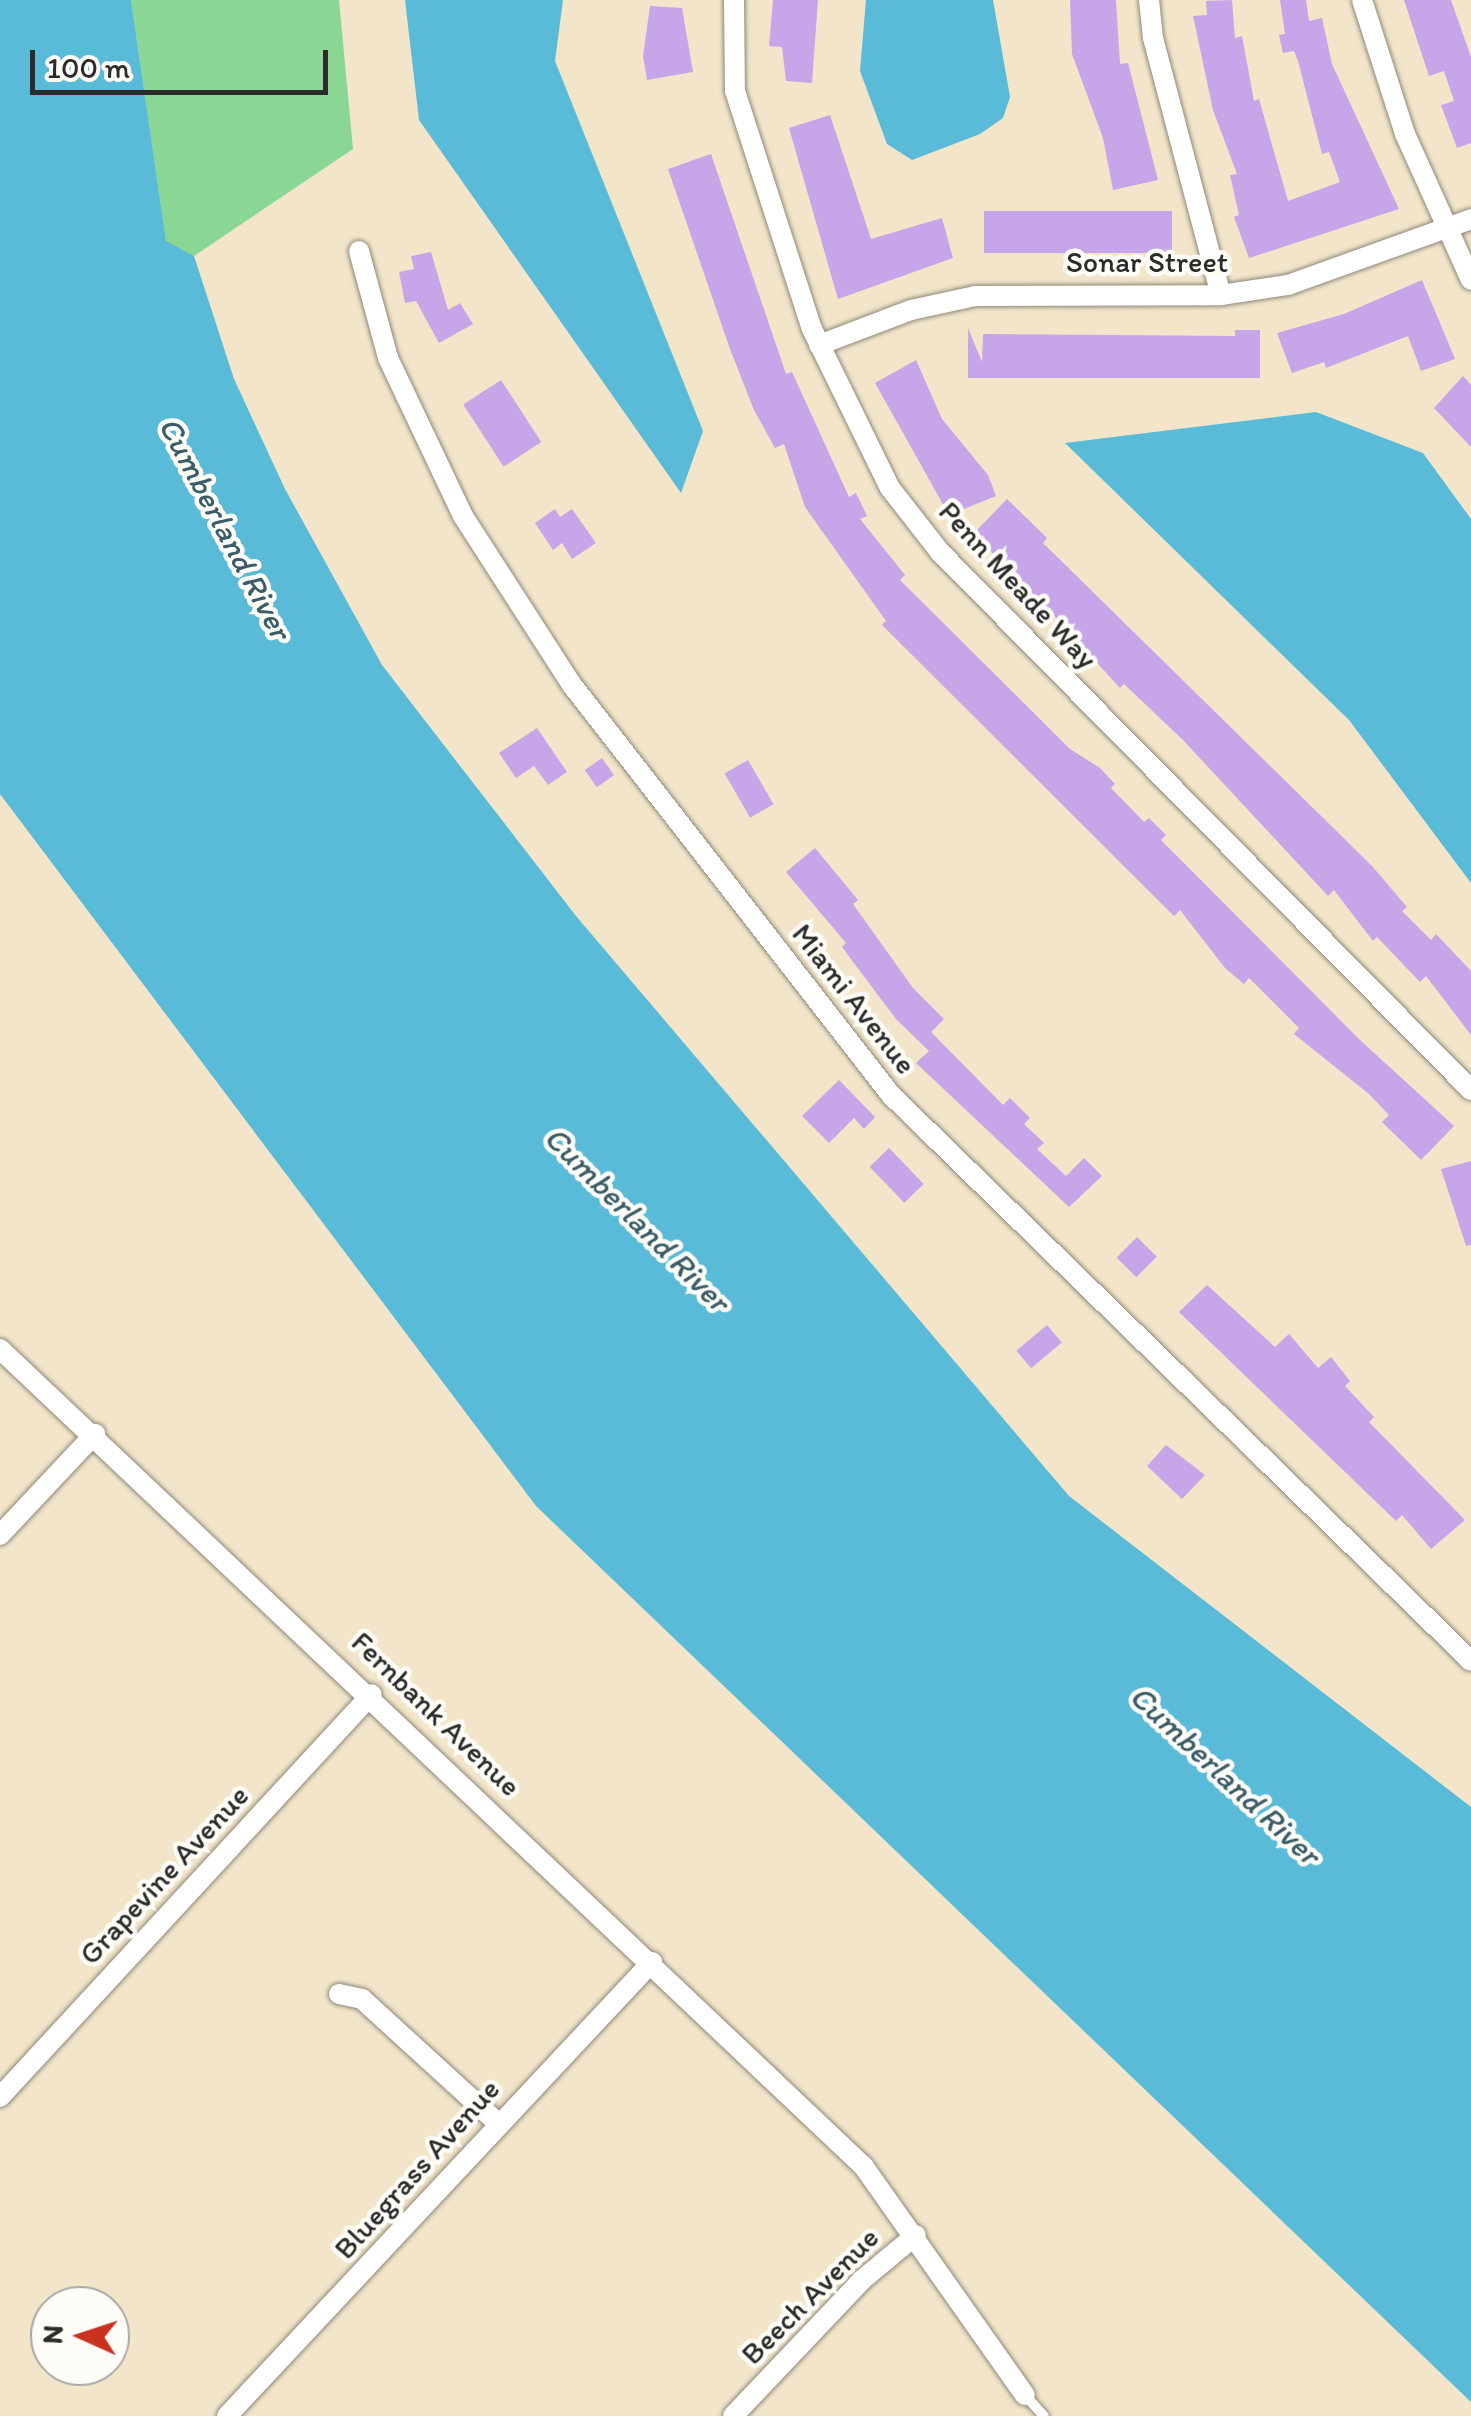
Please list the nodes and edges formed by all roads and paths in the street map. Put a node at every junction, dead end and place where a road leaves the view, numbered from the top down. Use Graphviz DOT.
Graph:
graph roads {
  1 [pos="734,0"];
  2 [pos="1149,0"];
  3 [pos="1362,0"];
  4 [pos="1471,218"];
  5 [pos="1449,227"];
  6 [pos="359,251"];
  7 [pos="1471,280"];
  8 [pos="1221,295"];
  9 [pos="819,344"];
  10 [pos="1471,1090"];
  11 [pos="0,1348"];
  12 [pos="95,1434"];
  13 [pos="0,1535"];
  14 [pos="1471,1661"];
  15 [pos="372,1694"];
  16 [pos="652,1962"];
  17 [pos="339,1994"];
  18 [pos="0,2097"];
  19 [pos="498,2122"];
  20 [pos="824,2128"];
  21 [pos="916,2234"];
  22 [pos="1025,2395"];
  23 [pos="227,2416"];
  24 [pos="734,2416"];
  25 [pos="1044,2416"];
  1 -- 9 [label="street, Penn Meade Way"];
  2 -- 8 [label="street"];
  3 -- 5 [label="street"];
  4 -- 5 [label="street, Sonar Street"];
  5 -- 7 [label="street"];
  5 -- 8 [label="street, Sonar Street"];
  6 -- 14 [label="street, Miami Avenue"];
  8 -- 9 [label="street, Sonar Street"];
  9 -- 10 [label="street, Penn Meade Way"];
  11 -- 12 [label="street, Fernbank Avenue"];
  12 -- 13 [label="street"];
  12 -- 15 [label="street, Fernbank Avenue"];
  15 -- 16 [label="street, Fernbank Avenue"];
  15 -- 18 [label="street, Grapevine Avenue"];
  16 -- 19 [label="street, Bluegrass Avenue"];
  16 -- 20 [label="street, Fernbank Avenue"];
  17 -- 19 [label="street"];
  19 -- 23 [label="street, Bluegrass Avenue"];
  20 -- 21 [label="street, Beech Avenue"];
  21 -- 22 [label="street"];
  21 -- 24 [label="street, Beech Avenue"];
  22 -- 25 [label="lane"];
}
